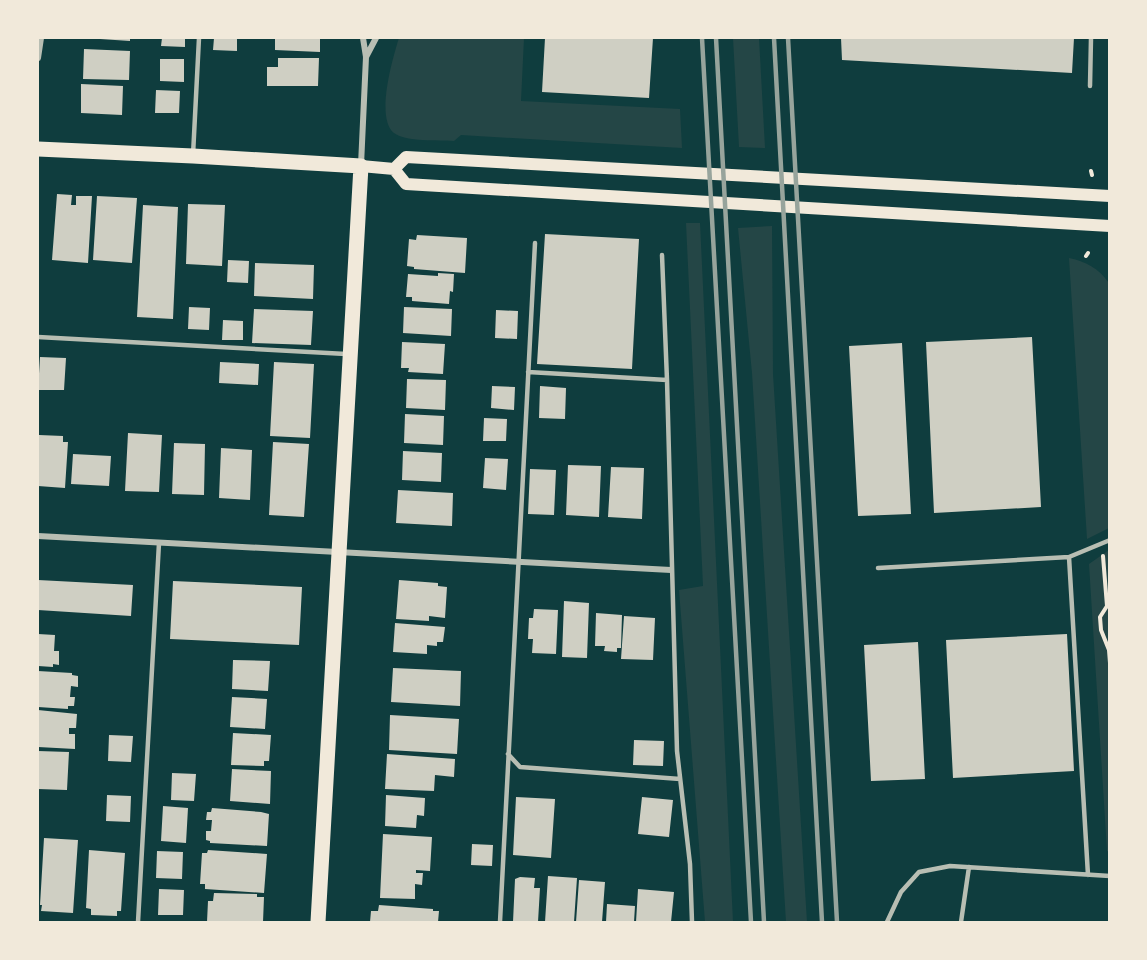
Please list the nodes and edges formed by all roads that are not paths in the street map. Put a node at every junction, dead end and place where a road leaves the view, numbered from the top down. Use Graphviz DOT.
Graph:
graph roads {
  1 [pos="41,38"];
  2 [pos="199,38"];
  3 [pos="363,38"];
  4 [pos="376,38"];
  5 [pos="1091,38"];
  6 [pos="366,57"];
  7 [pos="38,58"];
  8 [pos="1090,86"];
  9 [pos="38,149"];
  10 [pos="193,156"];
  11 [pos="361,166"];
  12 [pos="394,169"];
  13 [pos="1110,196"];
  14 [pos="1110,226"];
  15 [pos="535,243"];
  16 [pos="662,255"];
  17 [pos="38,337"];
  18 [pos="350,354"];
  19 [pos="528,372"];
  20 [pos="667,380"];
  21 [pos="38,536"];
  22 [pos="1110,540"];
  23 [pos="159,543"];
  24 [pos="340,552"];
  25 [pos="1069,557"];
  26 [pos="517,562"];
  27 [pos="878,568"];
  28 [pos="671,570"];
  29 [pos="508,754"];
  30 [pos="680,779"];
  31 [pos="969,867"];
  32 [pos="1088,874"];
  33 [pos="1110,876"];
  34 [pos="138,922"];
  35 [pos="318,922"];
  36 [pos="500,922"];
  37 [pos="692,922"];
  38 [pos="886,922"];
  39 [pos="961,922"];
  1 -- 7 [label="street"];
  2 -- 10 [label="lane"];
  3 -- 6 [label="street"];
  4 -- 6 [label="street"];
  5 -- 8 [label="lane"];
  6 -- 11 [label="street"];
  9 -- 10 [label="main road"];
  10 -- 11 [label="main road"];
  11 -- 12 [label="main road"];
  11 -- 18 [label="main road"];
  12 -- 13 [label="main road"];
  12 -- 14 [label="main road"];
  15 -- 19 [label="lane"];
  16 -- 20 [label="lane"];
  17 -- 18 [label="lane"];
  18 -- 24 [label="main road"];
  19 -- 20 [label="lane"];
  19 -- 26 [label="lane"];
  20 -- 28 [label="lane"];
  21 -- 23 [label="street"];
  22 -- 25 [label="lane"];
  23 -- 24 [label="street"];
  23 -- 34 [label="lane"];
  24 -- 26 [label="street"];
  24 -- 35 [label="main road"];
  25 -- 27 [label="lane"];
  25 -- 32 [label="lane"];
  26 -- 28 [label="street"];
  26 -- 29 [label="lane"];
  28 -- 30 [label="lane"];
  29 -- 30 [label="lane"];
  29 -- 36 [label="lane"];
  30 -- 37 [label="lane"];
  31 -- 32 [label="lane"];
  31 -- 38 [label="lane"];
  31 -- 39 [label="lane"];
  32 -- 33 [label="lane"];
}
